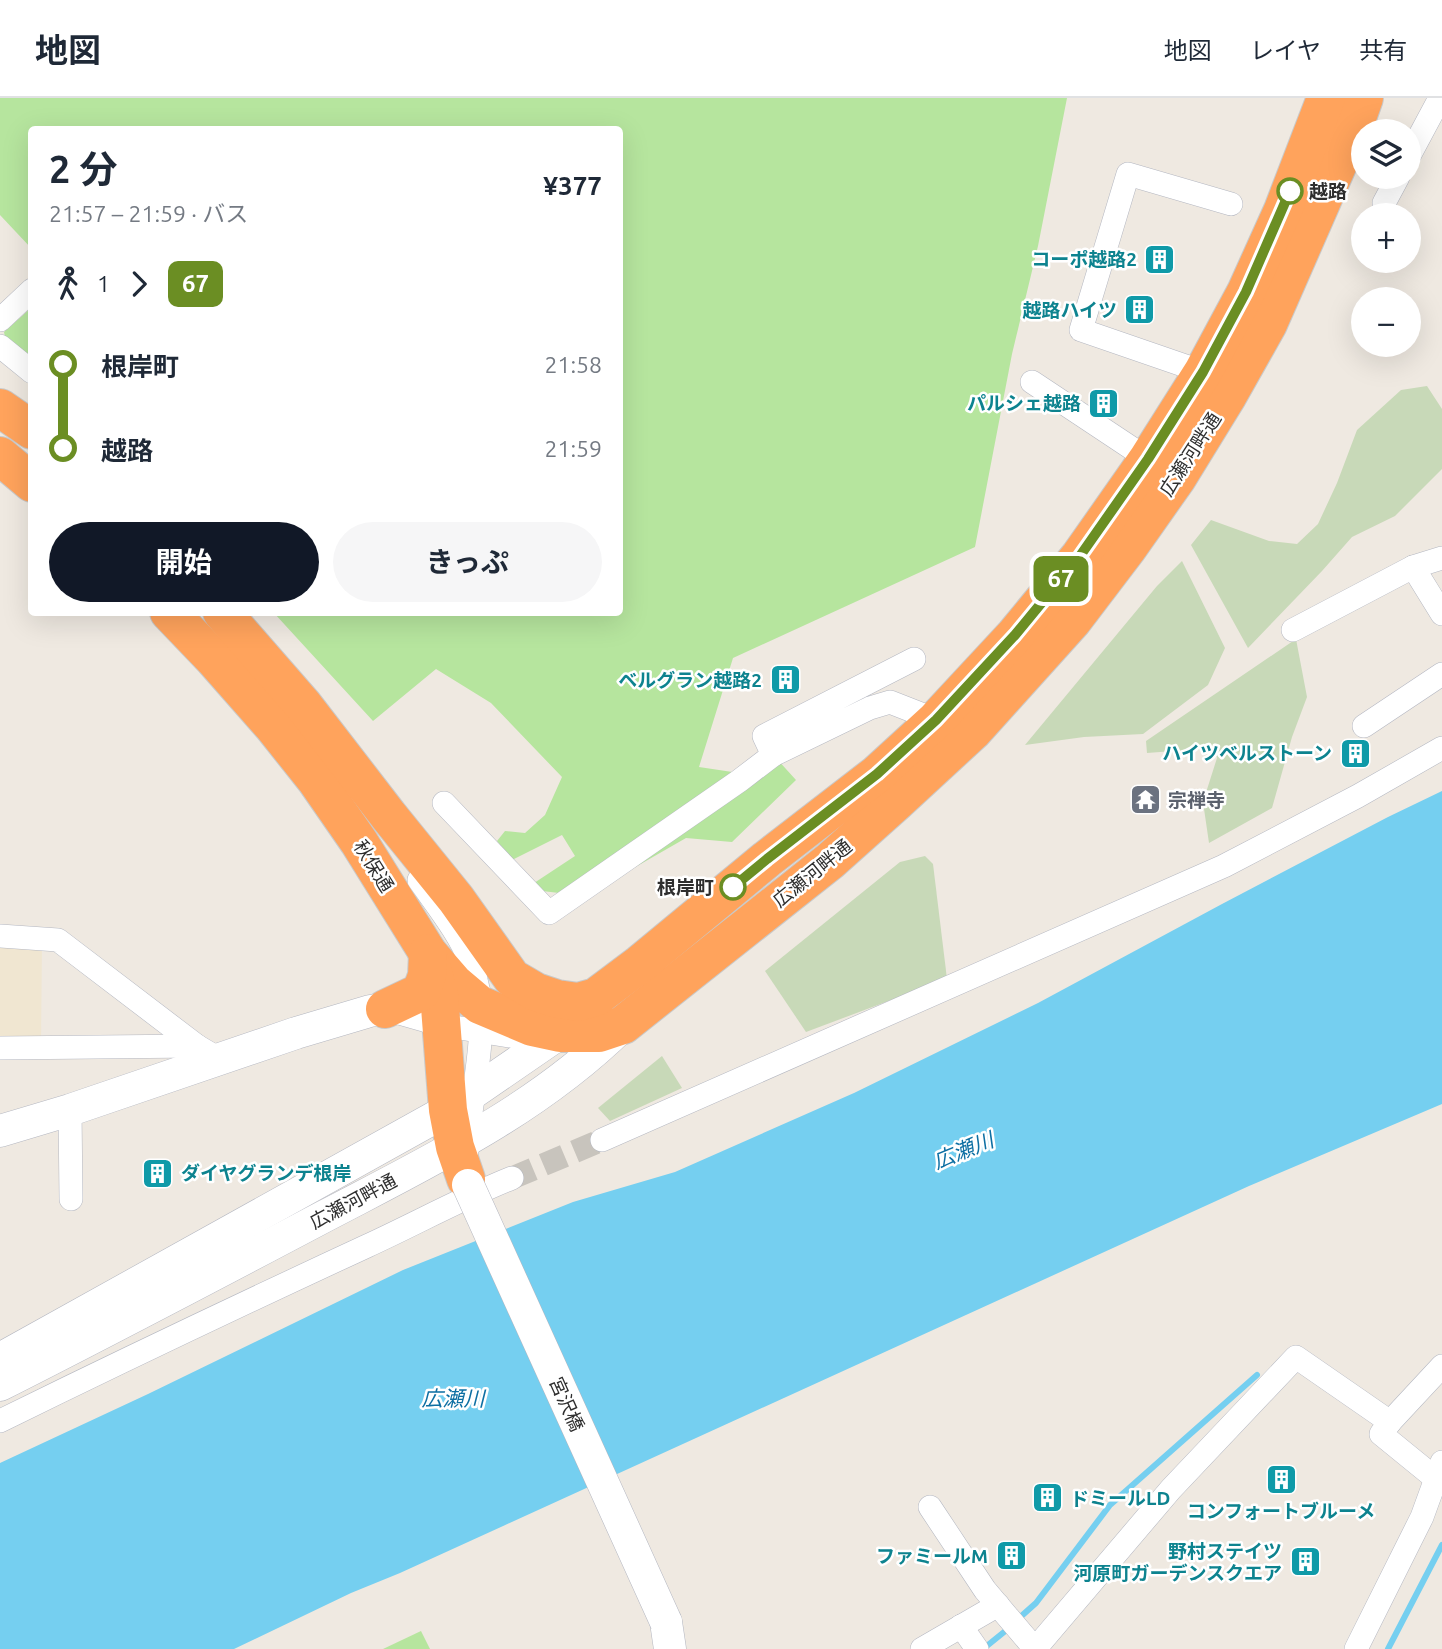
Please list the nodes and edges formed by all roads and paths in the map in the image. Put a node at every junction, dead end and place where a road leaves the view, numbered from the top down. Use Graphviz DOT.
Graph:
graph roads {
  1 [pos="1325,98"];
  2 [pos="1364,98"];
  3 [pos="1440,98"];
  4 [pos="1421,134"];
  5 [pos="1392,189"];
  6 [pos="1384,203"];
  7 [pos="1231,204"];
  8 [pos="28,294"];
  9 [pos="0,320"];
  10 [pos="0,346"];
  11 [pos="28,369"];
  12 [pos="1203,372"];
  13 [pos="1032,382"];
  14 [pos="0,408"];
  15 [pos="28,427"];
  16 [pos="1148,459"];
  17 [pos="1442,558"];
  18 [pos="1413,567"];
  19 [pos="1442,614"];
  20 [pos="173,616"];
  21 [pos="226,616"];
  22 [pos="1293,630"];
  23 [pos="914,659"];
  24 [pos="1442,674"];
  25 [pos="936,720"];
  26 [pos="1364,726"];
  27 [pos="1442,748"];
  28 [pos="773,755"];
  29 [pos="444,803"];
  30 [pos="388,815"];
  31 [pos="443,934"];
  32 [pos="0,936"];
  33 [pos="596,997"];
  34 [pos="385,1010"];
  35 [pos="480,1018"];
  36 [pos="441,1025"];
  37 [pos="623,1025"];
  38 [pos="560,1032"];
  39 [pos="0,1048"];
  40 [pos="208,1052"];
  41 [pos="70,1110"];
  42 [pos="0,1131"];
  43 [pos="602,1140"];
  44 [pos="475,1154"];
  45 [pos="71,1199"];
  46 [pos="0,1359"];
  47 [pos="1442,1366"];
  48 [pos="0,1385"];
  49 [pos="0,1421"];
  50 [pos="1390,1422"];
  51 [pos="1439,1470"];
  52 [pos="930,1507"];
  53 [pos="1002,1610"];
  54 [pos="961,1626"];
  55 [pos="668,1636"];
  56 [pos="1032,1645"];
  57 [pos="976,1648"];
  58 [pos="922,1649"];
  59 [pos="1356,1649"];
  1 -- 12 [label="highway, 広瀬河畔通"];
  2 -- 37 [label="highway, 広瀬河畔通"];
  3 -- 4 [label="street"];
  5 -- 6 [label="street"];
  7 -- 12 [label="street"];
  8 -- 9 [label="street"];
  10 -- 11 [label="street"];
  12 -- 16 [label="highway, 広瀬河畔通"];
  13 -- 16 [label="street"];
  14 -- 15 [label="highway"];
  16 -- 25 [label="highway, 広瀬河畔通"];
  17 -- 18 [label="street"];
  18 -- 19 [label="street"];
  18 -- 22 [label="street"];
  20 -- 31 [label="highway, 秋保通"];
  21 -- 30 [label="highway, 秋保通"];
  23 -- 28 [label="street"];
  24 -- 26 [label="street"];
  25 -- 28 [label="street"];
  25 -- 33 [label="highway, 広瀬河畔通"];
  27 -- 43 [label="street"];
  28 -- 29 [label="street"];
  30 -- 31 [label="street"];
  30 -- 33 [label="highway, 秋保通"];
  31 -- 34 [label="highway"];
  31 -- 35 [label="highway, 秋保通"];
  31 -- 36 [label="highway"];
  32 -- 40 [label="street"];
  33 -- 38 [label="main road, 広瀬河畔通"];
  34 -- 36 [label="street"];
  34 -- 40 [label="main road"];
  35 -- 36 [label="street"];
  35 -- 38 [label="highway, 秋保通"];
  35 -- 44 [label="street"];
  36 -- 44 [label="highway"];
  37 -- 38 [label="highway, 秋保通"];
  37 -- 44 [label="main road, 広瀬河畔通"];
  38 -- 44 [label="main road, 広瀬河畔通"];
  39 -- 40 [label="street"];
  40 -- 41 [label="main road"];
  41 -- 42 [label="main road"];
  41 -- 45 [label="street"];
  44 -- 46 [label="main road, 広瀬河畔通"];
  44 -- 48 [label="main road, 広瀬河畔通"];
  44 -- 49 [label="street"];
  44 -- 55 [label="main road, 宮沢橋, bridge"];
  47 -- 50 [label="street"];
  50 -- 51 [label="street"];
  50 -- 56 [label="street"];
  51 -- 59 [label="street"];
  52 -- 53 [label="street"];
  53 -- 54 [label="street"];
  53 -- 56 [label="street"];
  54 -- 57 [label="street"];
  54 -- 58 [label="street"];
}
